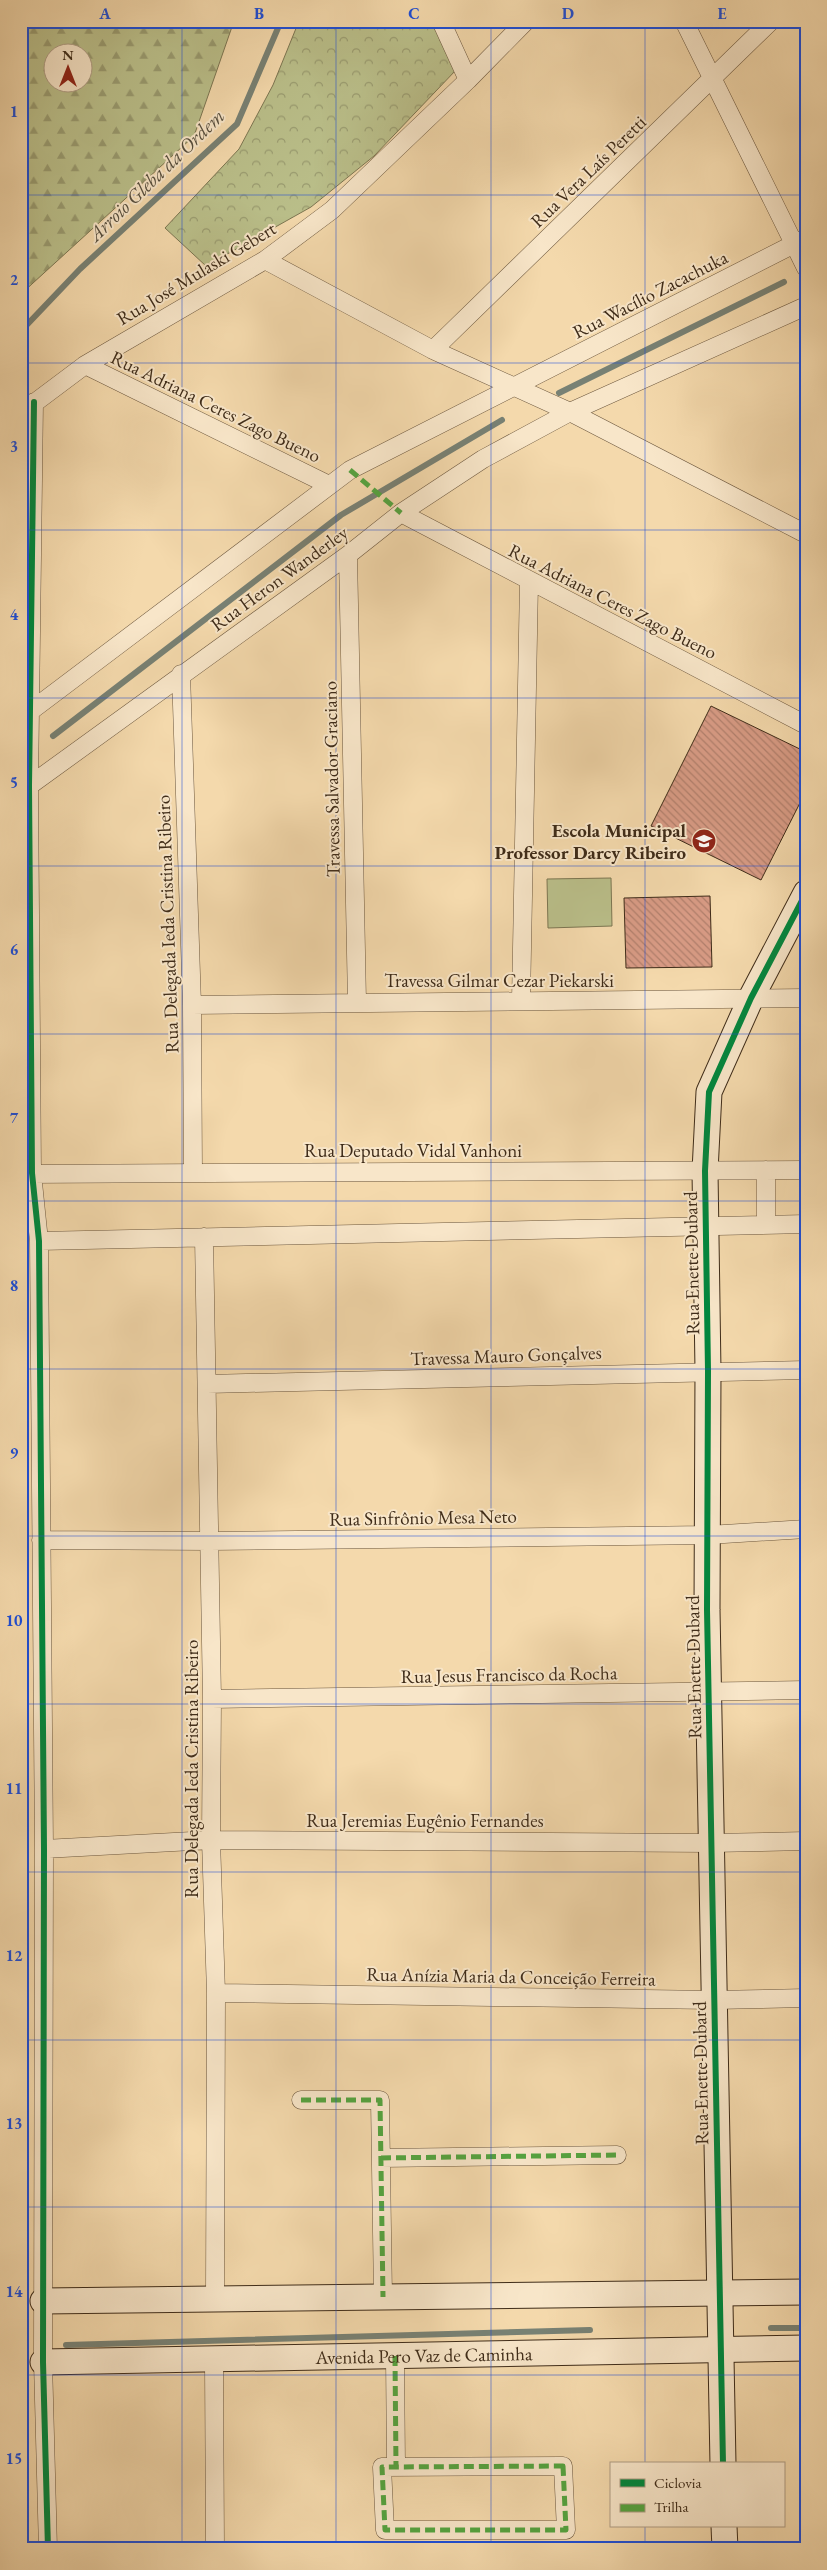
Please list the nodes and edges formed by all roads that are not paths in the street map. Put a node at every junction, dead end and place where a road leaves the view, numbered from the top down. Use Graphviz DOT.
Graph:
graph roads {
  1 [pos="441,21"];
  2 [pos="526,21"];
  3 [pos="684,21"];
  4 [pos="771,21"];
  5 [pos="468,80"];
  6 [pos="712,81"];
  7 [pos="802,238"];
  8 [pos="266,260"];
  9 [pos="806,268"];
  10 [pos="806,306"];
  11 [pos="434,350"];
  12 [pos="85,365"];
  13 [pos="512,387"];
  14 [pos="28,407"];
  15 [pos="570,412"];
  16 [pos="329,485"];
  17 [pos="401,513"];
  18 [pos="806,534"];
  19 [pos="348,555"];
  20 [pos="529,582"];
  21 [pos="181,674"];
  22 [pos="26,714"];
  23 [pos="806,724"];
  24 [pos="25,789"];
  25 [pos="806,893"];
  26 [pos="751,998"];
  27 [pos="806,998"];
  28 [pos="521,1001"];
  29 [pos="357,1002"];
  30 [pos="192,1004"];
  31 [pos="766,1170"];
  32 [pos="806,1170"];
  33 [pos="705,1171"];
  34 [pos="193,1172"];
  35 [pos="27,1174"];
  36 [pos="766,1224"];
  37 [pos="806,1224"];
  38 [pos="706,1225"];
  39 [pos="204,1237"];
  40 [pos="39,1241"];
  41 [pos="806,1370"];
  42 [pos="708,1371"];
  43 [pos="207,1384"];
  44 [pos="806,1528"];
  45 [pos="708,1535"];
  46 [pos="41,1540"];
  47 [pos="210,1541"];
  48 [pos="806,1690"];
  49 [pos="708,1692"];
  50 [pos="212,1699"];
  51 [pos="211,1840"];
  52 [pos="806,1841"];
  53 [pos="711,1843"];
  54 [pos="44,1849"];
  55 [pos="216,1993"];
  56 [pos="806,1998"];
  57 [pos="713,2000"];
  58 [pos="301,2100"];
  59 [pos="617,2155"];
  60 [pos="381,2158"];
  61 [pos="721,2292"];
  62 [pos="806,2292"];
  63 [pos="383,2297"];
  64 [pos="214,2300"];
  65 [pos="43,2301"];
  66 [pos="806,2348"];
  67 [pos="720,2349"];
  68 [pos="395,2356"];
  69 [pos="214,2360"];
  70 [pos="43,2362"];
  71 [pos="723,2462"];
  72 [pos="396,2467"];
  73 [pos="724,2528"];
  74 [pos="48,2549"];
  75 [pos="215,2549"];
  76 [pos="725,2549"];
  1 -- 5 [label="street"];
  2 -- 5 [label="street, Rua José Mulaski Gebert"];
  3 -- 6 [label="street"];
  4 -- 6 [label="street, Rua Vera Laís Peretti"];
  5 -- 8 [label="street, Rua José Mulaski Gebert"];
  6 -- 7 [label="street"];
  6 -- 11 [label="street, Rua Vera Laís Peretti"];
  7 -- 9 [label="street"];
  7 -- 13 [label="street, Rua Wacílio Zacachuka"];
  8 -- 11 [label="street"];
  8 -- 12 [label="street, Rua José Mulaski Gebert"];
  10 -- 15 [label="street"];
  11 -- 13 [label="street"];
  12 -- 14 [label="street, Rua José Mulaski Gebert"];
  12 -- 16 [label="street, Rua Adriana Ceres Zago Bueno"];
  13 -- 15 [label="street"];
  13 -- 16 [label="street"];
  14 -- 22 [label="street"];
  15 -- 17 [label="street, Rua Heron Wanderley"];
  15 -- 18 [label="street"];
  16 -- 22 [label="street"];
  17 -- 19 [label="street, Rua Heron Wanderley"];
  17 -- 20 [label="street, Rua Adriana Ceres Zago Bueno"];
  19 -- 21 [label="street, Rua Heron Wanderley"];
  19 -- 29 [label="street, Travessa Salvador Graciano"];
  20 -- 23 [label="street, Rua Adriana Ceres Zago Bueno"];
  20 -- 28 [label="street"];
  21 -- 24 [label="street, Rua Heron Wanderley"];
  21 -- 30 [label="street, Rua Delegada Ieda Cristina Ribeiro"];
  22 -- 24 [label="street"];
  24 -- 35 [label="street"];
  25 -- 26 [label="street, Rua Enette Dubard"];
  26 -- 27 [label="street, Travessa Gilmar Cezar Piekarski"];
  26 -- 28 [label="street, Travessa Gilmar Cezar Piekarski"];
  26 -- 33 [label="street, Rua Enette Dubard"];
  28 -- 29 [label="street, Travessa Gilmar Cezar Piekarski"];
  29 -- 30 [label="street, Travessa Gilmar Cezar Piekarski"];
  30 -- 34 [label="street, Rua Delegada Ieda Cristina Ribeiro"];
  31 -- 32 [label="street, Rua Deputado Vidal Vanhoni"];
  31 -- 33 [label="street, Rua Deputado Vidal Vanhoni"];
  31 -- 36 [label="street"];
  33 -- 34 [label="street, Rua Deputado Vidal Vanhoni"];
  33 -- 38 [label="street, Rua Enette Dubard"];
  34 -- 35 [label="street, Rua Deputado Vidal Vanhoni"];
  35 -- 40 [label="street"];
  36 -- 37 [label="street"];
  36 -- 38 [label="street"];
  38 -- 39 [label="street"];
  38 -- 42 [label="street, Rua Enette Dubard"];
  39 -- 40 [label="street"];
  39 -- 43 [label="street, Rua Delegada Ieda Cristina Ribeiro"];
  40 -- 46 [label="street"];
  41 -- 42 [label="street, Travessa Mauro Gonçalves"];
  42 -- 43 [label="street, Travessa Mauro Gonçalves"];
  42 -- 45 [label="street, Rua Enette Dubard"];
  43 -- 47 [label="street, Rua Delegada Ieda Cristina Ribeiro"];
  44 -- 45 [label="street, Rua Sinfrônio Mesa Neto"];
  45 -- 47 [label="street, Rua Sinfrônio Mesa Neto"];
  45 -- 49 [label="street, Rua Enette Dubard"];
  46 -- 47 [label="street, Rua Sinfrônio Mesa Neto"];
  46 -- 54 [label="street"];
  47 -- 50 [label="street, Rua Delegada Ieda Cristina Ribeiro"];
  48 -- 49 [label="street, Rua Jesus Francisco da Rocha"];
  49 -- 50 [label="street, Rua Jesus Francisco da Rocha"];
  49 -- 53 [label="street, Rua Enette Dubard"];
  50 -- 51 [label="street, Rua Delegada Ieda Cristina Ribeiro"];
  51 -- 53 [label="street, Rua Jeremias Eugênio Fernandes"];
  51 -- 54 [label="street, Rua Jeremias Eugênio Fernandes"];
  51 -- 55 [label="street, Rua Delegada Ieda Cristina Ribeiro"];
  52 -- 53 [label="street, Rua Jeremias Eugênio Fernandes"];
  53 -- 57 [label="street, Rua Enette Dubard"];
  54 -- 65 [label="street"];
  55 -- 57 [label="street, Rua Anízia Maria da Conceição Ferreira"];
  55 -- 64 [label="street, Rua Delegada Ieda Cristina Ribeiro"];
  56 -- 57 [label="street, Rua Anízia Maria da Conceição Ferreira"];
  57 -- 61 [label="street, Rua Enette Dubard"];
  58 -- 60 [label="street"];
  59 -- 60 [label="street"];
  60 -- 63 [label="street"];
  61 -- 62 [label="street"];
  61 -- 63 [label="street"];
  61 -- 67 [label="street, Rua Enette Dubard"];
  63 -- 64 [label="street"];
  64 -- 65 [label="street"];
  65 -- 70 [label="street"];
  66 -- 67 [label="street, Avenida Pero Vaz de Caminha"];
  67 -- 68 [label="street, Avenida Pero Vaz de Caminha"];
  67 -- 71 [label="street, Rua Enette Dubard"];
  68 -- 69 [label="street, Avenida Pero Vaz de Caminha"];
  68 -- 72 [label="street"];
  69 -- 70 [label="street, Avenida Pero Vaz de Caminha"];
  69 -- 75 [label="street"];
  70 -- 74 [label="street"];
  72 -- 72 [label="street"];
  73 -- 76 [label="street"];
}
